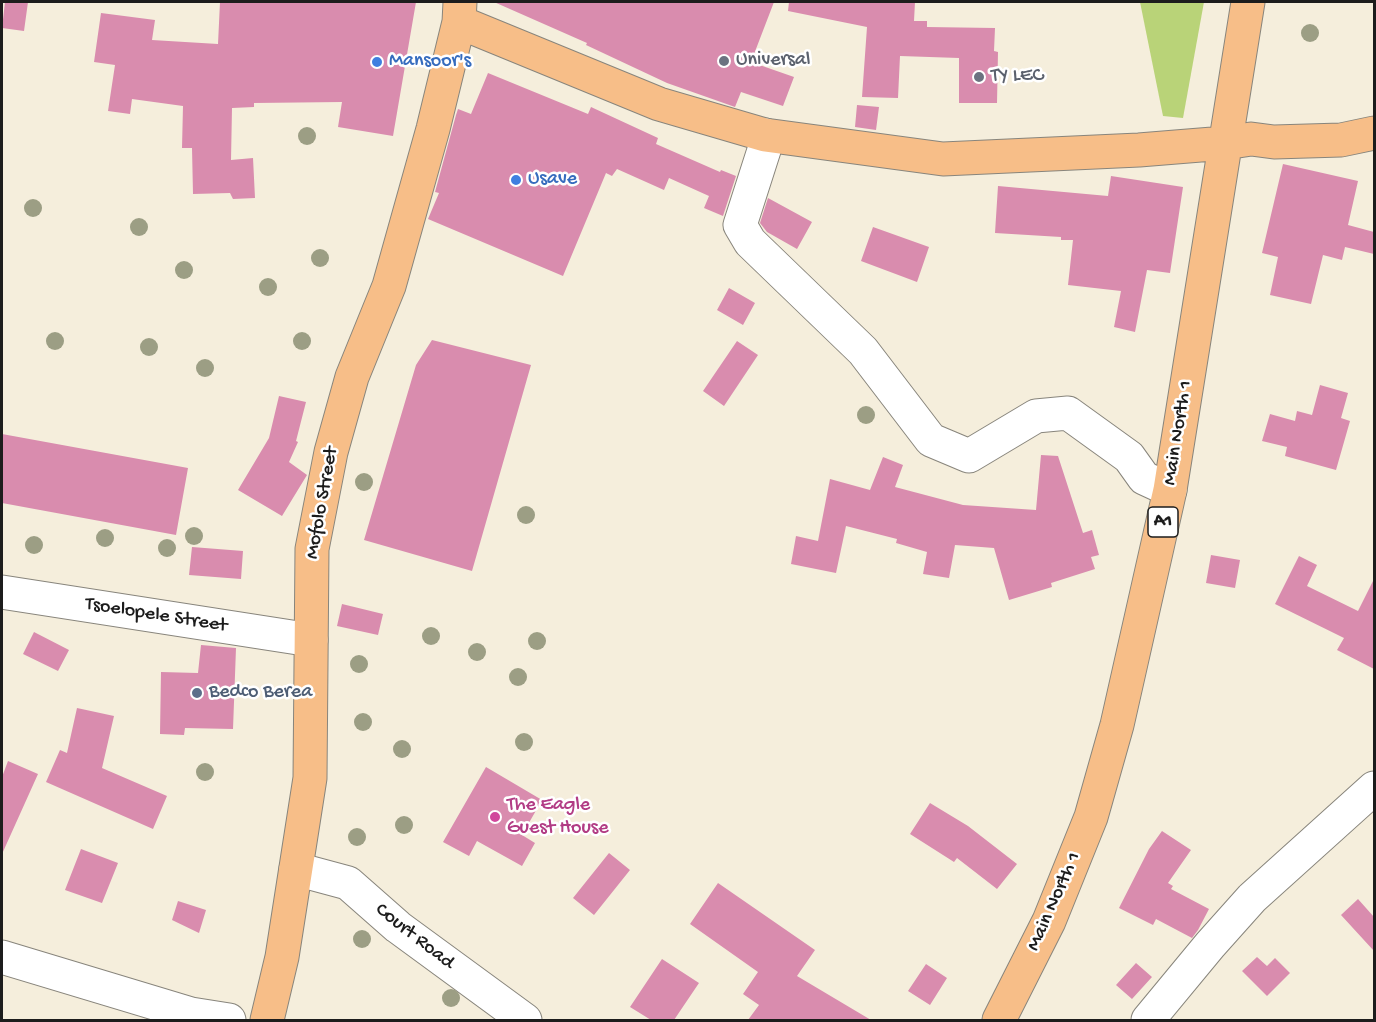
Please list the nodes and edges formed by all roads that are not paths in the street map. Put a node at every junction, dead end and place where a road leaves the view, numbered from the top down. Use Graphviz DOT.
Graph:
graph roads {
  1 [pos="1248,2"];
  2 [pos="460,12"];
  3 [pos="1374,133"];
  4 [pos="765,135"];
  5 [pos="1225,143"];
  6 [pos="1170,490"];
  7 [pos="2,592"];
  8 [pos="311,640"];
  9 [pos="1374,788"];
  10 [pos="296,868"];
  11 [pos="2,957"];
  12 [pos="229,1020"];
  13 [pos="267,1020"];
  14 [pos="525,1020"];
  15 [pos="999,1020"];
  16 [pos="1148,1020"];
  1 -- 5 [label="main road, Main North 1 / A1"];
  2 -- 4 [label="main road"];
  2 -- 8 [label="main road, Mofolo Street"];
  3 -- 5 [label="main road"];
  4 -- 5 [label="main road"];
  4 -- 6 [label="street"];
  5 -- 6 [label="main road, Main North 1 / A1"];
  6 -- 15 [label="main road, Main North 1 / A1"];
  7 -- 8 [label="street, Tsoelopele Street"];
  8 -- 10 [label="main road, Mofolo Street"];
  9 -- 16 [label="street"];
  10 -- 13 [label="main road, Mofolo Street"];
  10 -- 14 [label="street, Court Road"];
  11 -- 12 [label="street"];
}
